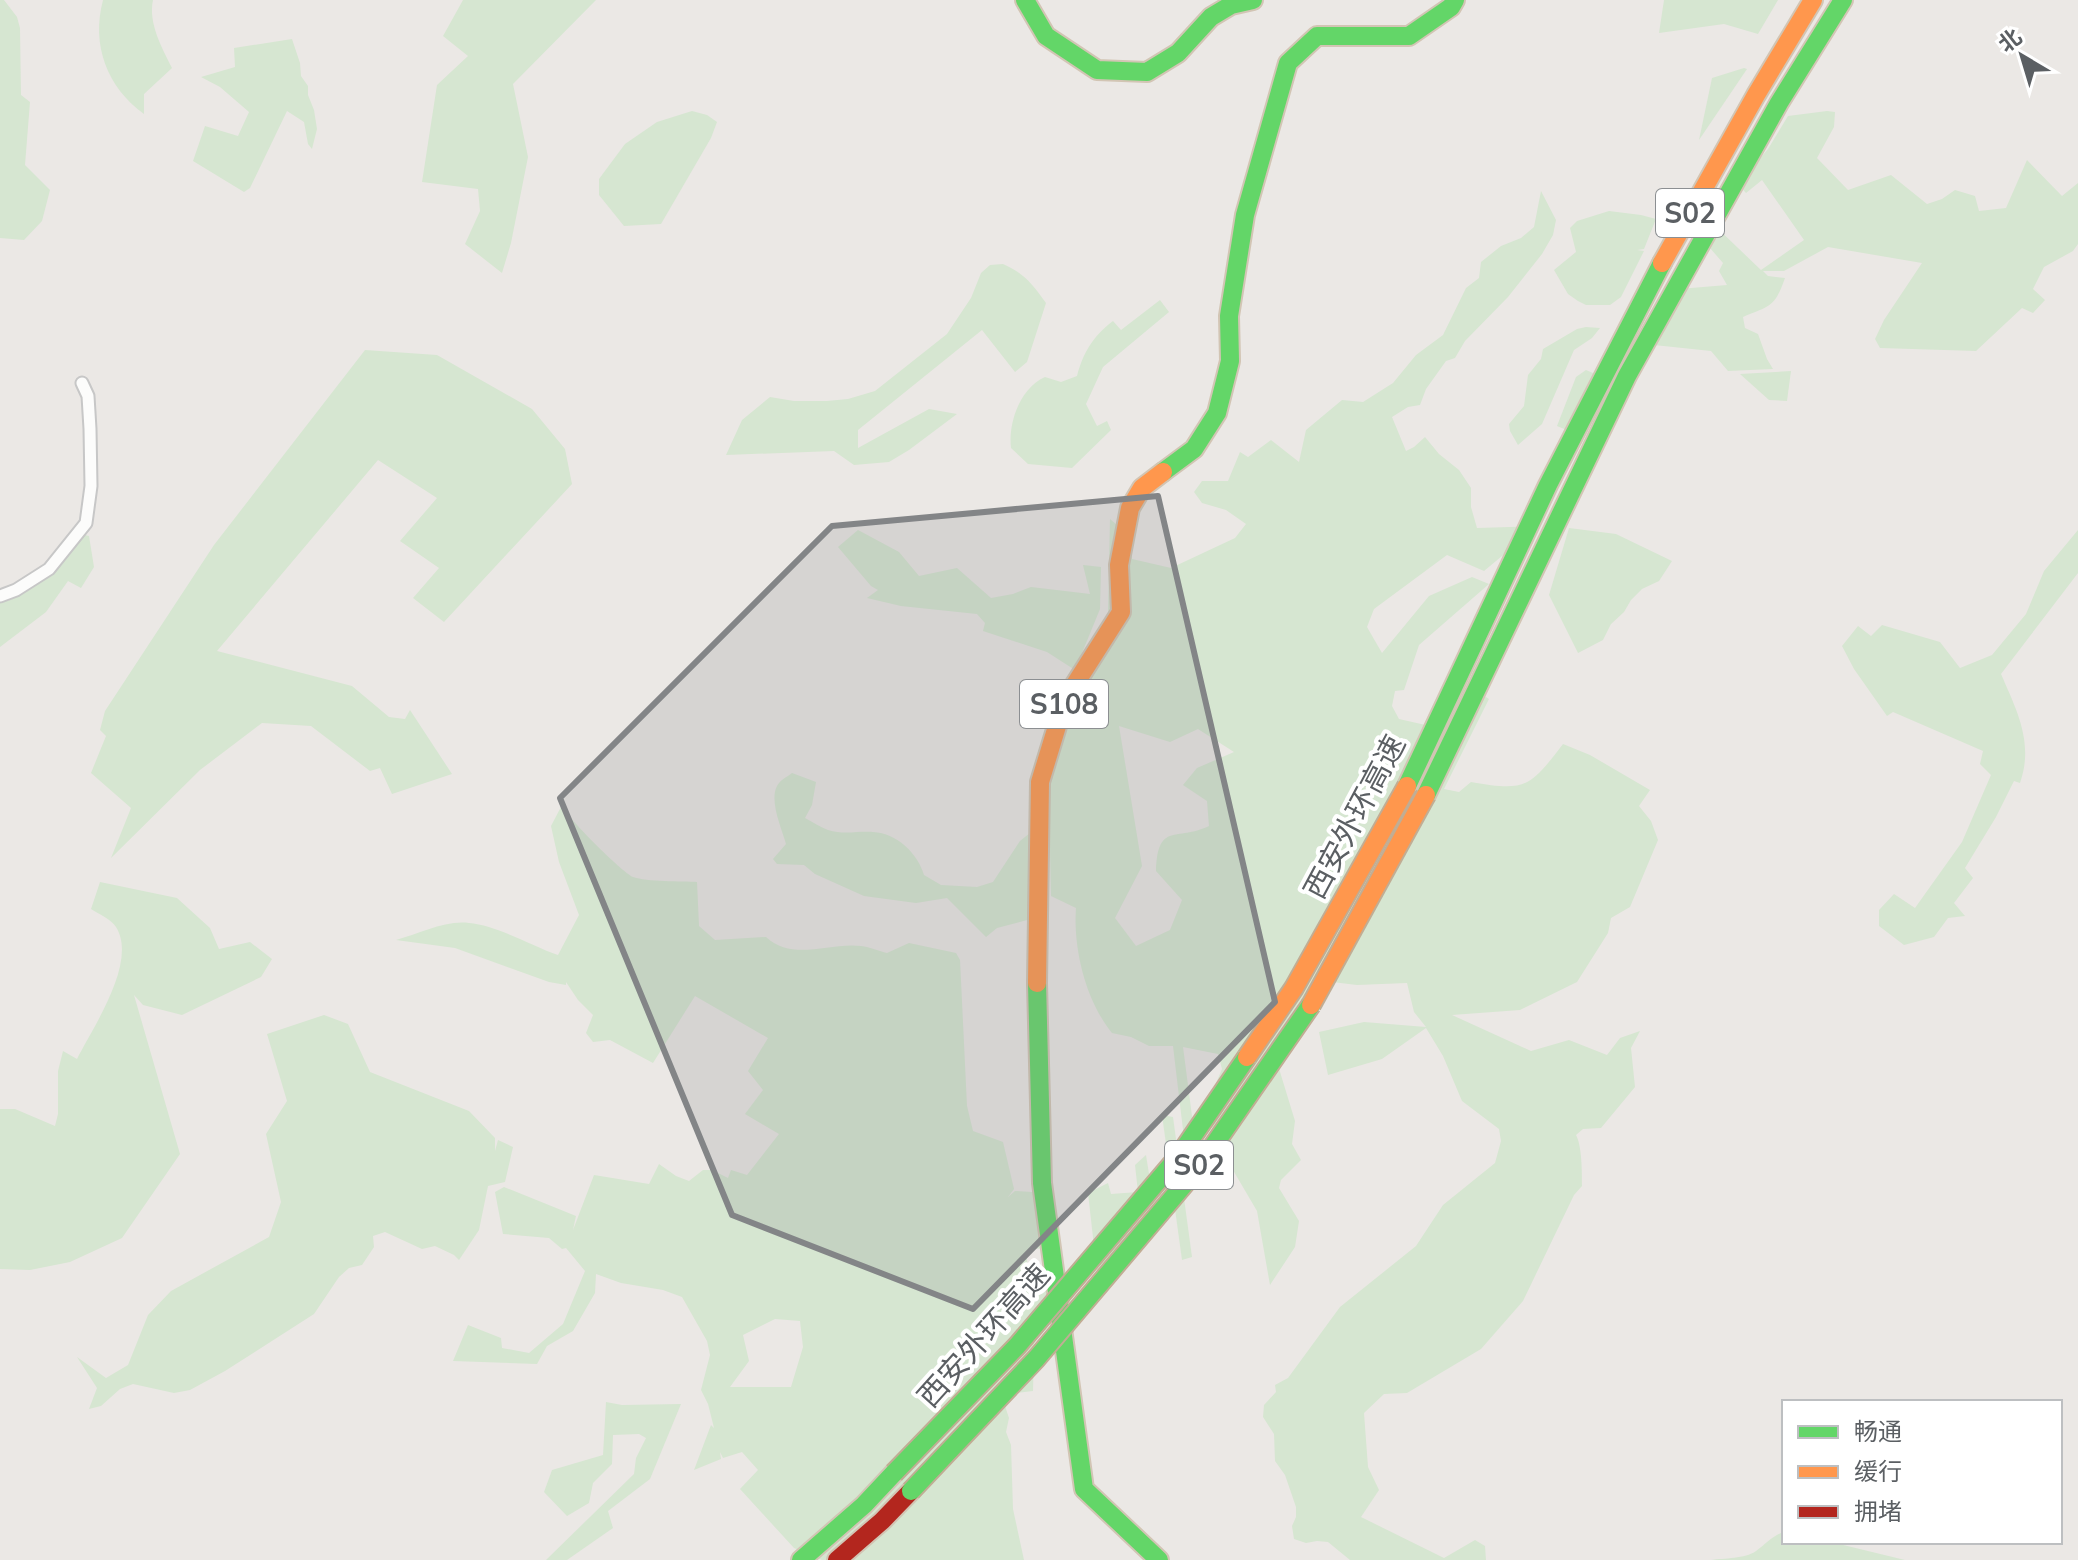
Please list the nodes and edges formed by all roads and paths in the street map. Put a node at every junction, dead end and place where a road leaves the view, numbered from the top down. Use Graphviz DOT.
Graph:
graph roads {
  1 [pos="1025,0"];
  2 [pos="1253,0"];
  3 [pos="1455,0"];
  4 [pos="1813,0"];
  5 [pos="1843,0"];
  6 [pos="82,383"];
  7 [pos="0,596"];
  8 [pos="801,1560"];
  9 [pos="837,1560"];
  10 [pos="1159,1560"];
  1 -- 2 [label="main road"];
  3 -- 10 [label="main road, S108"];
  4 -- 8 [label="main road, 西安外环高速 / S02, bridge"];
  5 -- 9 [label="main road, 西安外环高速 / S02, bridge"];
  6 -- 7 [label="street"];
}
